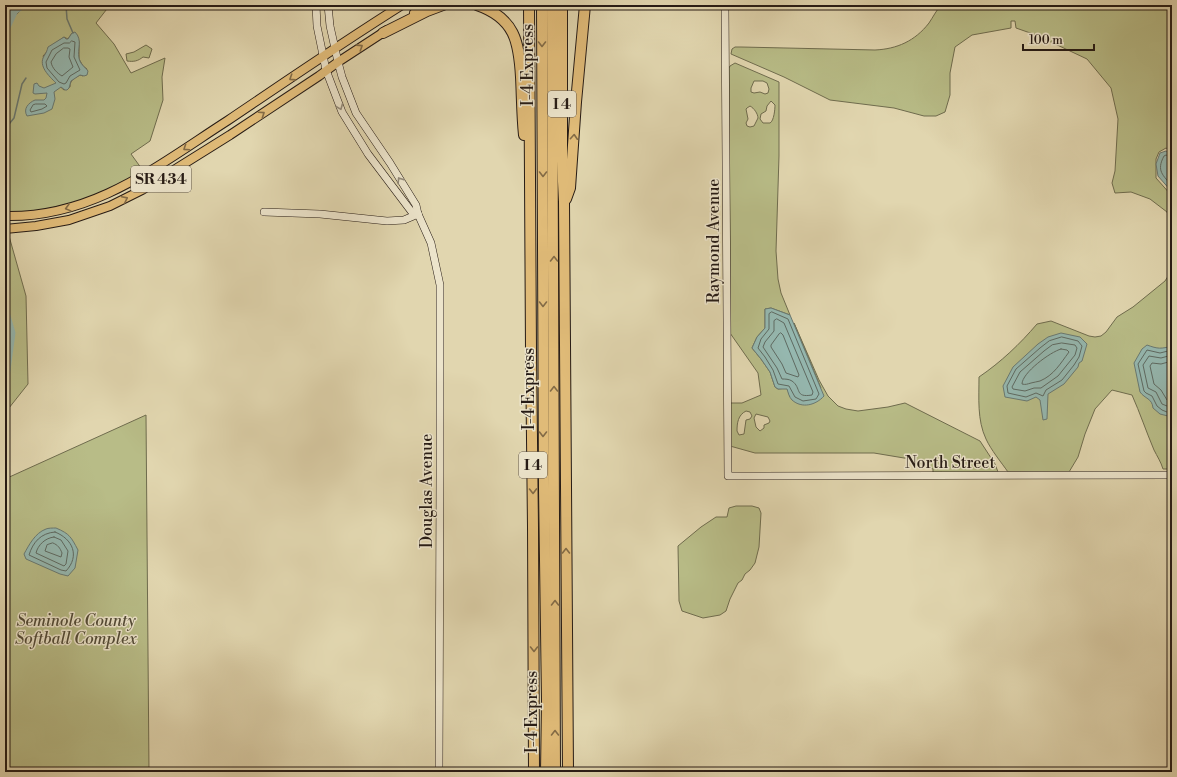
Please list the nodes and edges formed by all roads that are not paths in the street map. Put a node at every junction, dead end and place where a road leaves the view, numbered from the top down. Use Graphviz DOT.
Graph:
graph roads {
  1 [pos="316,5"];
  2 [pos="328,5"];
  3 [pos="402,5"];
  4 [pos="426,5"];
  5 [pos="444,5"];
  6 [pos="477,5"];
  7 [pos="530,5"];
  8 [pos="542,5"];
  9 [pos="552,5"];
  10 [pos="562,5"];
  11 [pos="585,5"];
  12 [pos="726,5"];
  13 [pos="383,33"];
  14 [pos="335,48"];
  15 [pos="324,56"];
  16 [pos="338,62"];
  17 [pos="326,70"];
  18 [pos="531,158"];
  19 [pos="564,202"];
  20 [pos="264,212"];
  21 [pos="418,214"];
  22 [pos="5,216"];
  23 [pos="22,216"];
  24 [pos="5,221"];
  25 [pos="5,228"];
  26 [pos="1172,475"];
  27 [pos="728,476"];
  28 [pos="439,772"];
  29 [pos="534,772"];
  30 [pos="546,772"];
  31 [pos="555,772"];
  32 [pos="568,772"];
  1 -- 15 [label="street"];
  2 -- 14 [label="street, Douglas Avenue"];
  3 -- 14 [label="main road, SR 434"];
  4 -- 13 [label="main road, SR 434"];
  5 -- 13 [label="highway"];
  6 -- 18 [label="highway"];
  7 -- 18 [label="highway, I 4"];
  8 -- 30 [label="highway, I-4 Express, one-way"];
  31 -- 9 [label="highway, I-4 Express, one-way"];
  10 -- 19 [label="highway, I 4"];
  19 -- 11 [label="highway, one-way"];
  12 -- 27 [label="street, Raymond Avenue"];
  16 -- 13 [label="main road, SR 434, one-way"];
  14 -- 15 [label="main road, SR 434"];
  14 -- 16 [label="street, Douglas Avenue"];
  15 -- 17 [label="street"];
  15 -- 23 [label="main road, SR 434, one-way"];
  16 -- 17 [label="main road, SR 434"];
  21 -- 16 [label="street, Douglas Avenue, one-way"];
  17 -- 21 [label="street, one-way"];
  25 -- 17 [label="main road, SR 434, one-way"];
  18 -- 29 [label="highway, I 4, one-way"];
  32 -- 19 [label="highway, I 4, one-way"];
  20 -- 21 [label="street"];
  21 -- 28 [label="street, Douglas Avenue"];
  22 -- 23 [label="main road, SR 434"];
  23 -- 24 [label="main road"];
  26 -- 27 [label="street, North Street"];
}
